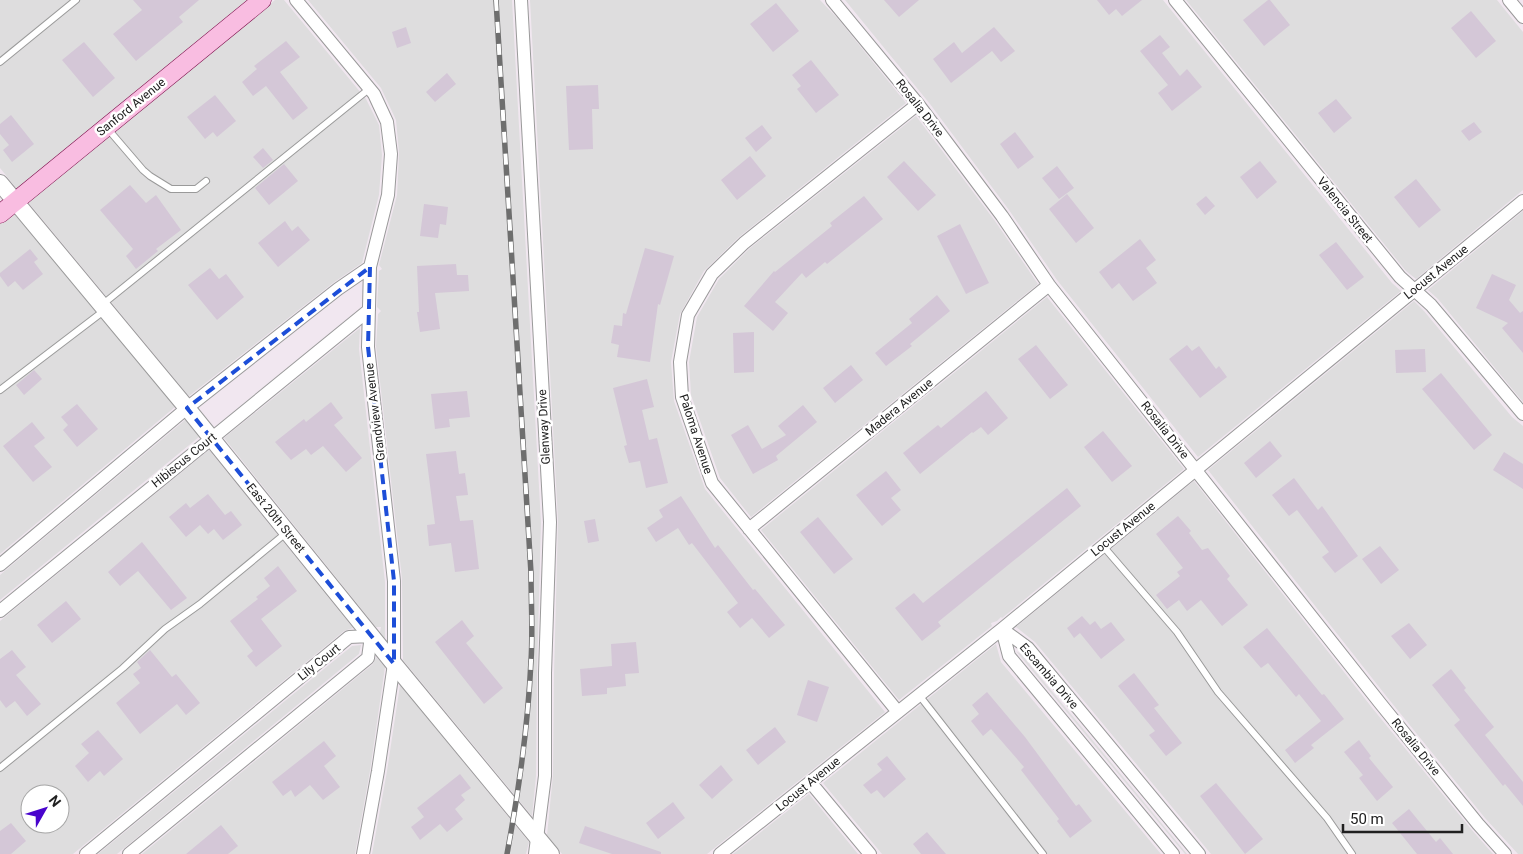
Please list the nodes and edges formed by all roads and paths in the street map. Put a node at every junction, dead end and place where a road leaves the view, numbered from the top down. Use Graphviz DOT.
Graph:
graph roads {
  1 [pos="76,0"];
  2 [pos="262,0"];
  3 [pos="296,0"];
  4 [pos="521,0"];
  5 [pos="832,0"];
  6 [pos="1175,0"];
  7 [pos="1509,0"];
  8 [pos="1523,17"];
  9 [pos="0,62"];
  10 [pos="369,89"];
  11 [pos="918,104"];
  12 [pos="106,127"];
  13 [pos="206,182"];
  14 [pos="0,183"];
  15 [pos="1523,201"];
  16 [pos="15,202"];
  17 [pos="0,214"];
  18 [pos="370,267"];
  19 [pos="1049,285"];
  20 [pos="1415,290"];
  21 [pos="104,307"];
  22 [pos="369,310"];
  23 [pos="0,390"];
  24 [pos="187,408"];
  25 [pos="1523,414"];
  26 [pos="211,438"];
  27 [pos="1196,470"];
  28 [pos="749,530"];
  29 [pos="287,532"];
  30 [pos="1102,545"];
  31 [pos="0,565"];
  32 [pos="0,611"];
  33 [pos="1002,629"];
  34 [pos="371,636"];
  35 [pos="394,664"];
  36 [pos="919,695"];
  37 [pos="898,712"];
  38 [pos="0,768"];
  39 [pos="811,783"];
  40 [pos="536,846"];
  41 [pos="86,854"];
  42 [pos="129,854"];
  43 [pos="363,854"];
  44 [pos="550,854"];
  45 [pos="720,854"];
  46 [pos="870,854"];
  47 [pos="1043,854"];
  48 [pos="1173,854"];
  49 [pos="1199,854"];
  50 [pos="1352,854"];
  51 [pos="1505,854"];
  1 -- 9 [label="lane"];
  2 -- 12 [label="main road, Sanford Avenue"];
  3 -- 10 [label="street, Grandview Avenue"];
  4 -- 40 [label="street, Glenway Drive"];
  5 -- 11 [label="street, Rosalia Drive"];
  6 -- 20 [label="street, Valencia Street"];
  7 -- 8 [label="street"];
  10 -- 18 [label="street, Grandview Avenue"];
  10 -- 21 [label="lane"];
  11 -- 19 [label="street, Rosalia Drive"];
  11 -- 28 [label="street, Paloma Avenue"];
  12 -- 13 [label="lane"];
  12 -- 16 [label="main road, Sanford Avenue"];
  14 -- 16 [label="street, East 20th Street"];
  15 -- 20 [label="street, Locust Avenue"];
  16 -- 17 [label="main road, Sanford Avenue"];
  16 -- 21 [label="street, East 20th Street"];
  18 -- 22 [label="street, Grandview Avenue"];
  18 -- 24 [label="street"];
  19 -- 27 [label="street, Rosalia Drive"];
  19 -- 28 [label="street, Madera Avenue"];
  20 -- 25 [label="street, Valencia Street"];
  20 -- 27 [label="street, Locust Avenue"];
  21 -- 23 [label="lane"];
  21 -- 24 [label="street, East 20th Street"];
  22 -- 26 [label="street, Hibiscus Court"];
  22 -- 35 [label="street, Grandview Avenue"];
  24 -- 26 [label="street, East 20th Street"];
  24 -- 31 [label="street"];
  26 -- 29 [label="street, East 20th Street"];
  26 -- 32 [label="street, Hibiscus Court"];
  27 -- 30 [label="street, Locust Avenue"];
  27 -- 51 [label="street, Rosalia Drive"];
  28 -- 37 [label="street, Paloma Avenue"];
  29 -- 34 [label="street, East 20th Street"];
  29 -- 38 [label="lane"];
  30 -- 33 [label="street, Locust Avenue"];
  30 -- 50 [label="lane"];
  33 -- 36 [label="street, Locust Avenue"];
  33 -- 48 [label="street, Escambia Drive"];
  33 -- 49 [label="street, Escambia Drive"];
  34 -- 35 [label="street, East 20th Street"];
  34 -- 41 [label="street, Lily Court"];
  34 -- 42 [label="street"];
  35 -- 40 [label="street, East 20th Street"];
  35 -- 43 [label="street, Grandview Avenue"];
  36 -- 37 [label="street, Locust Avenue"];
  36 -- 47 [label="lane"];
  37 -- 39 [label="street, Locust Avenue"];
  39 -- 45 [label="street, Locust Avenue"];
  39 -- 46 [label="street"];
  40 -- 44 [label="street, East 20th Street"];
}
